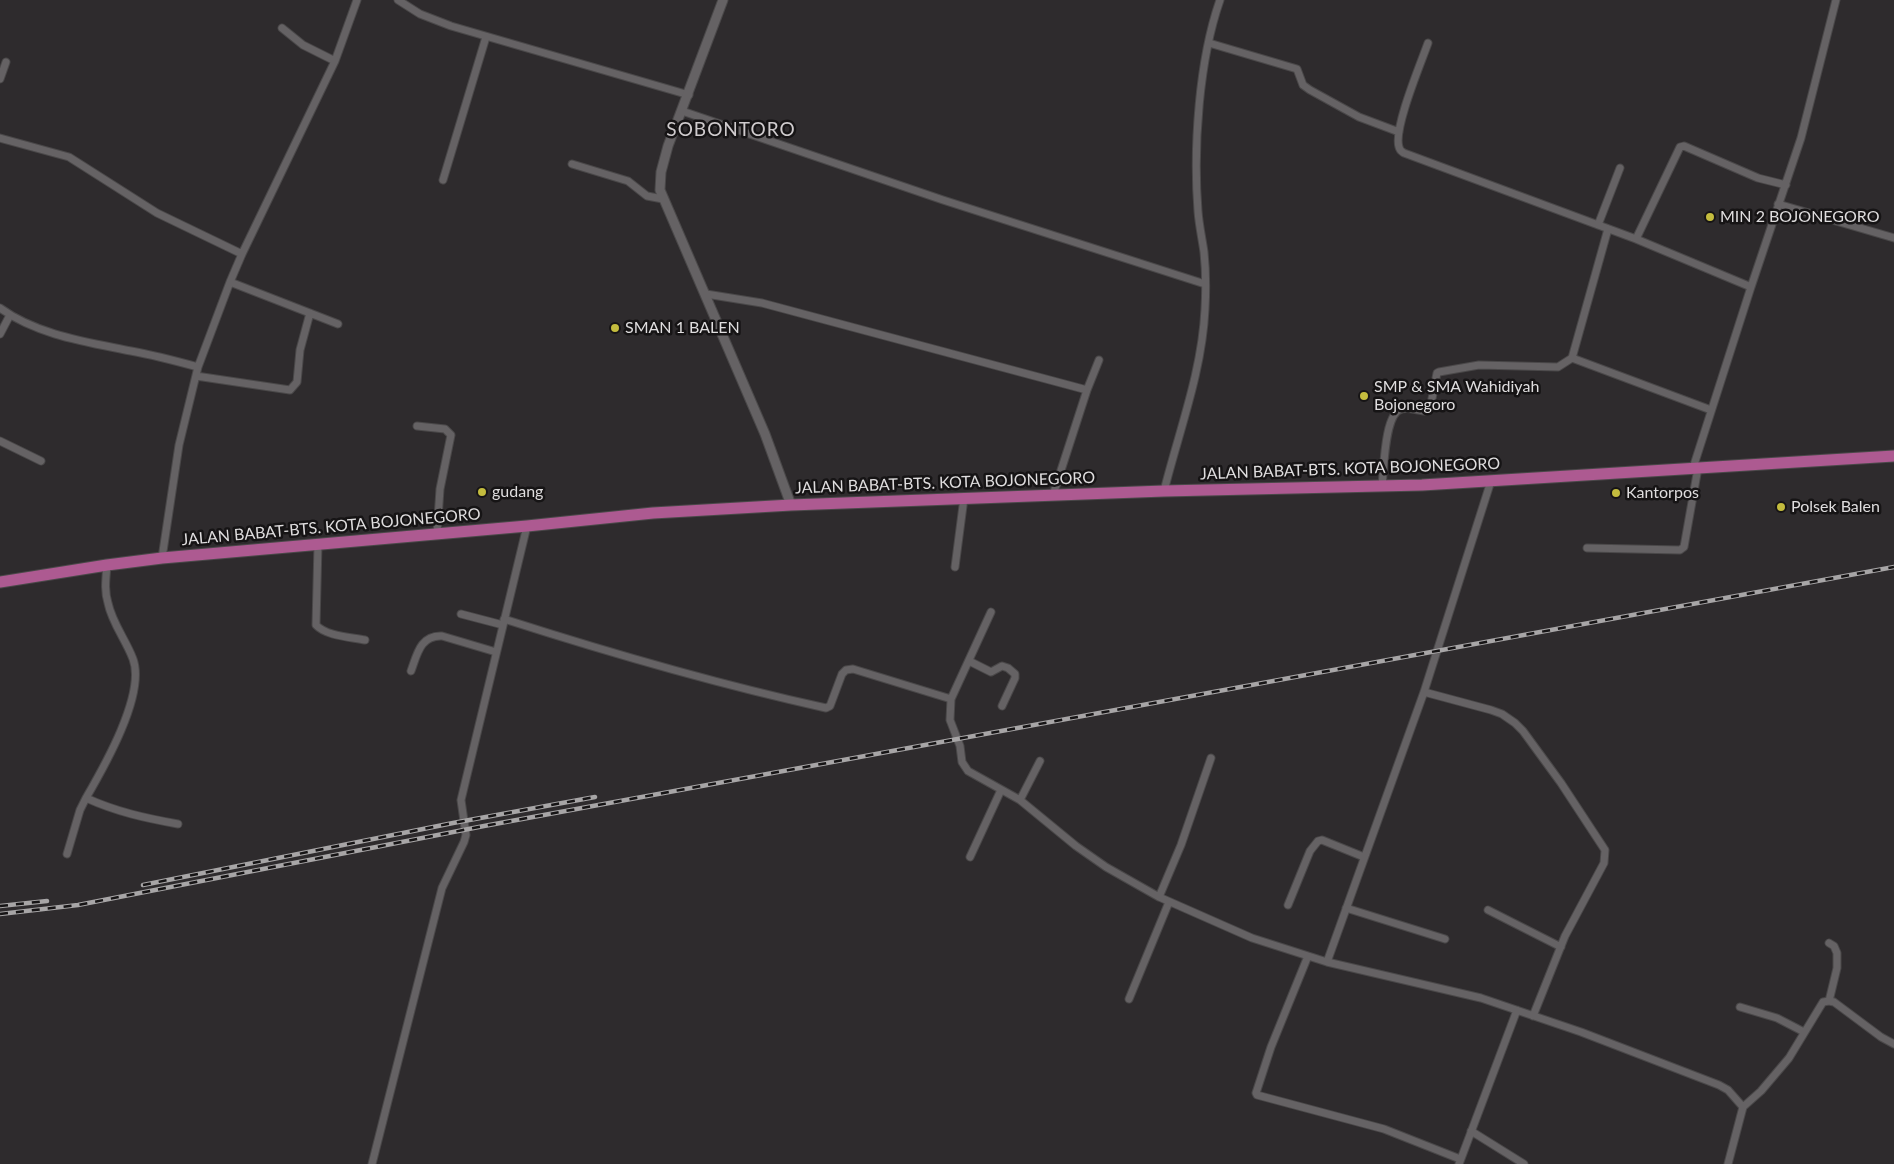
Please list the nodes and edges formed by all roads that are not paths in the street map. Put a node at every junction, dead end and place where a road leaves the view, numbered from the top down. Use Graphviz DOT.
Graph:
graph roads {
  1 [pos="357,0"];
  2 [pos="398,0"];
  3 [pos="724,0"];
  4 [pos="1220,0"];
  5 [pos="1836,0"];
  6 [pos="282,28"];
  7 [pos="486,37"];
  8 [pos="1209,43"];
  9 [pos="1428,43"];
  10 [pos="335,61"];
  11 [pos="6,62"];
  12 [pos="0,79"];
  13 [pos="689,95"];
  14 [pos="682,111"];
  15 [pos="1399,132"];
  16 [pos="0,138"];
  17 [pos="572,164"];
  18 [pos="1620,168"];
  19 [pos="442,180"];
  20 [pos="1786,185"];
  21 [pos="663,199"];
  22 [pos="1778,204"];
  23 [pos="1598,225"];
  24 [pos="1608,229"];
  25 [pos="1894,238"];
  26 [pos="1636,239"];
  27 [pos="242,254"];
  28 [pos="230,282"];
  29 [pos="1205,284"];
  30 [pos="1751,287"];
  31 [pos="706,294"];
  32 [pos="0,308"];
  33 [pos="310,313"];
  34 [pos="10,315"];
  35 [pos="338,324"];
  36 [pos="0,334"];
  37 [pos="1572,358"];
  38 [pos="1099,360"];
  39 [pos="198,366"];
  40 [pos="196,376"];
  41 [pos="1087,390"];
  42 [pos="1711,410"];
  43 [pos="417,426"];
  44 [pos="0,441"];
  45 [pos="1894,456"];
  46 [pos="41,461"];
  47 [pos="1696,468"];
  48 [pos="1491,481"];
  49 [pos="1382,486"];
  50 [pos="1164,491"];
  51 [pos="1053,495"];
  52 [pos="964,498"];
  53 [pos="792,505"];
  54 [pos="527,526"];
  55 [pos="437,533"];
  56 [pos="318,544"];
  57 [pos="1587,548"];
  58 [pos="162,558"];
  59 [pos="106,565"];
  60 [pos="955,567"];
  61 [pos="0,582"];
  62 [pos="991,612"];
  63 [pos="461,614"];
  64 [pos="504,622"];
  65 [pos="365,640"];
  66 [pos="496,652"];
  67 [pos="969,661"];
  68 [pos="411,671"];
  69 [pos="1424,692"];
  70 [pos="951,699"];
  71 [pos="1002,706"];
  72 [pos="1211,758"];
  73 [pos="1040,761"];
  74 [pos="1001,790"];
  75 [pos="86,798"];
  76 [pos="1020,800"];
  77 [pos="178,824"];
  78 [pos="67,854"];
  79 [pos="970,857"];
  80 [pos="1364,857"];
  81 [pos="1159,897"];
  82 [pos="1169,902"];
  83 [pos="1288,905"];
  84 [pos="1346,908"];
  85 [pos="1488,910"];
  86 [pos="1445,939"];
  87 [pos="1829,943"];
  88 [pos="1560,947"];
  89 [pos="1308,956"];
  90 [pos="1327,962"];
  91 [pos="1129,1000"];
  92 [pos="1828,1001"];
  93 [pos="1740,1008"];
  94 [pos="1517,1010"];
  95 [pos="1533,1016"];
  96 [pos="1804,1032"];
  97 [pos="1894,1044"];
  98 [pos="1743,1107"];
  99 [pos="1471,1132"];
  100 [pos="1460,1161"];
  101 [pos="372,1164"];
  102 [pos="1524,1164"];
  103 [pos="1728,1164"];
  1 -- 10 [label="street"];
  2 -- 7 [label="street"];
  3 -- 13 [label="street"];
  4 -- 8 [label="street"];
  5 -- 20 [label="street"];
  6 -- 10 [label="street"];
  7 -- 13 [label="street"];
  7 -- 19 [label="street"];
  8 -- 15 [label="street"];
  8 -- 29 [label="street"];
  9 -- 15 [label="street"];
  10 -- 27 [label="street"];
  11 -- 12 [label="street"];
  13 -- 14 [label="street"];
  14 -- 21 [label="street"];
  14 -- 29 [label="street"];
  15 -- 23 [label="street"];
  16 -- 27 [label="street"];
  17 -- 21 [label="street"];
  18 -- 23 [label="street"];
  20 -- 22 [label="street"];
  20 -- 26 [label="street"];
  21 -- 31 [label="street"];
  22 -- 25 [label="street"];
  22 -- 30 [label="street"];
  23 -- 24 [label="street"];
  24 -- 26 [label="street"];
  24 -- 37 [label="street"];
  26 -- 30 [label="street"];
  27 -- 28 [label="street"];
  28 -- 33 [label="street"];
  28 -- 39 [label="street"];
  29 -- 50 [label="street"];
  30 -- 42 [label="street"];
  31 -- 41 [label="street"];
  31 -- 53 [label="street"];
  32 -- 34 [label="street"];
  33 -- 35 [label="street"];
  33 -- 40 [label="street"];
  34 -- 36 [label="street"];
  34 -- 39 [label="street"];
  37 -- 42 [label="street"];
  37 -- 49 [label="street"];
  38 -- 41 [label="street"];
  39 -- 40 [label="street"];
  40 -- 58 [label="street"];
  41 -- 51 [label="street"];
  42 -- 47 [label="street"];
  43 -- 55 [label="street"];
  44 -- 46 [label="street"];
  45 -- 47 [label="highway, JALAN BABAT-BTS. KOTA BOJONEGORO"];
  47 -- 48 [label="highway, JALAN BABAT-BTS. KOTA BOJONEGORO"];
  47 -- 57 [label="street"];
  48 -- 49 [label="highway, JALAN BABAT-BTS. KOTA BOJONEGORO"];
  48 -- 69 [label="street"];
  49 -- 50 [label="highway, JALAN BABAT-BTS. KOTA BOJONEGORO"];
  50 -- 51 [label="highway, JALAN BABAT-BTS. KOTA BOJONEGORO"];
  51 -- 52 [label="highway, JALAN BABAT-BTS. KOTA BOJONEGORO"];
  52 -- 53 [label="highway, JALAN BABAT-BTS. KOTA BOJONEGORO"];
  52 -- 60 [label="street"];
  53 -- 54 [label="highway, JALAN BABAT-BTS. KOTA BOJONEGORO"];
  54 -- 55 [label="highway, JALAN BABAT-BTS. KOTA BOJONEGORO"];
  54 -- 64 [label="street"];
  55 -- 56 [label="highway, JALAN BABAT-BTS. KOTA BOJONEGORO"];
  56 -- 58 [label="highway, JALAN BABAT-BTS. KOTA BOJONEGORO"];
  56 -- 65 [label="street"];
  58 -- 59 [label="highway, JALAN BABAT-BTS. KOTA BOJONEGORO"];
  59 -- 61 [label="highway, JALAN BABAT-BTS. KOTA BOJONEGORO"];
  59 -- 75 [label="street"];
  62 -- 67 [label="street"];
  63 -- 64 [label="street"];
  64 -- 66 [label="street"];
  64 -- 70 [label="street"];
  66 -- 68 [label="street"];
  66 -- 101 [label="street"];
  67 -- 70 [label="street"];
  67 -- 71 [label="street"];
  69 -- 80 [label="street"];
  69 -- 88 [label="street"];
  70 -- 74 [label="street"];
  72 -- 81 [label="street"];
  73 -- 76 [label="street"];
  74 -- 76 [label="street"];
  74 -- 79 [label="street"];
  75 -- 77 [label="street"];
  75 -- 78 [label="street"];
  76 -- 81 [label="street"];
  80 -- 83 [label="street"];
  80 -- 84 [label="street"];
  81 -- 82 [label="street"];
  82 -- 89 [label="street"];
  82 -- 91 [label="street"];
  84 -- 86 [label="street"];
  84 -- 90 [label="street"];
  85 -- 88 [label="street"];
  87 -- 92 [label="street"];
  88 -- 95 [label="street"];
  89 -- 90 [label="street"];
  89 -- 100 [label="street"];
  90 -- 94 [label="street"];
  92 -- 96 [label="street"];
  92 -- 97 [label="street"];
  93 -- 96 [label="street"];
  94 -- 95 [label="street"];
  94 -- 99 [label="street"];
  95 -- 98 [label="street"];
  96 -- 98 [label="street"];
  98 -- 103 [label="street"];
  99 -- 100 [label="street"];
  99 -- 102 [label="street"];
}
